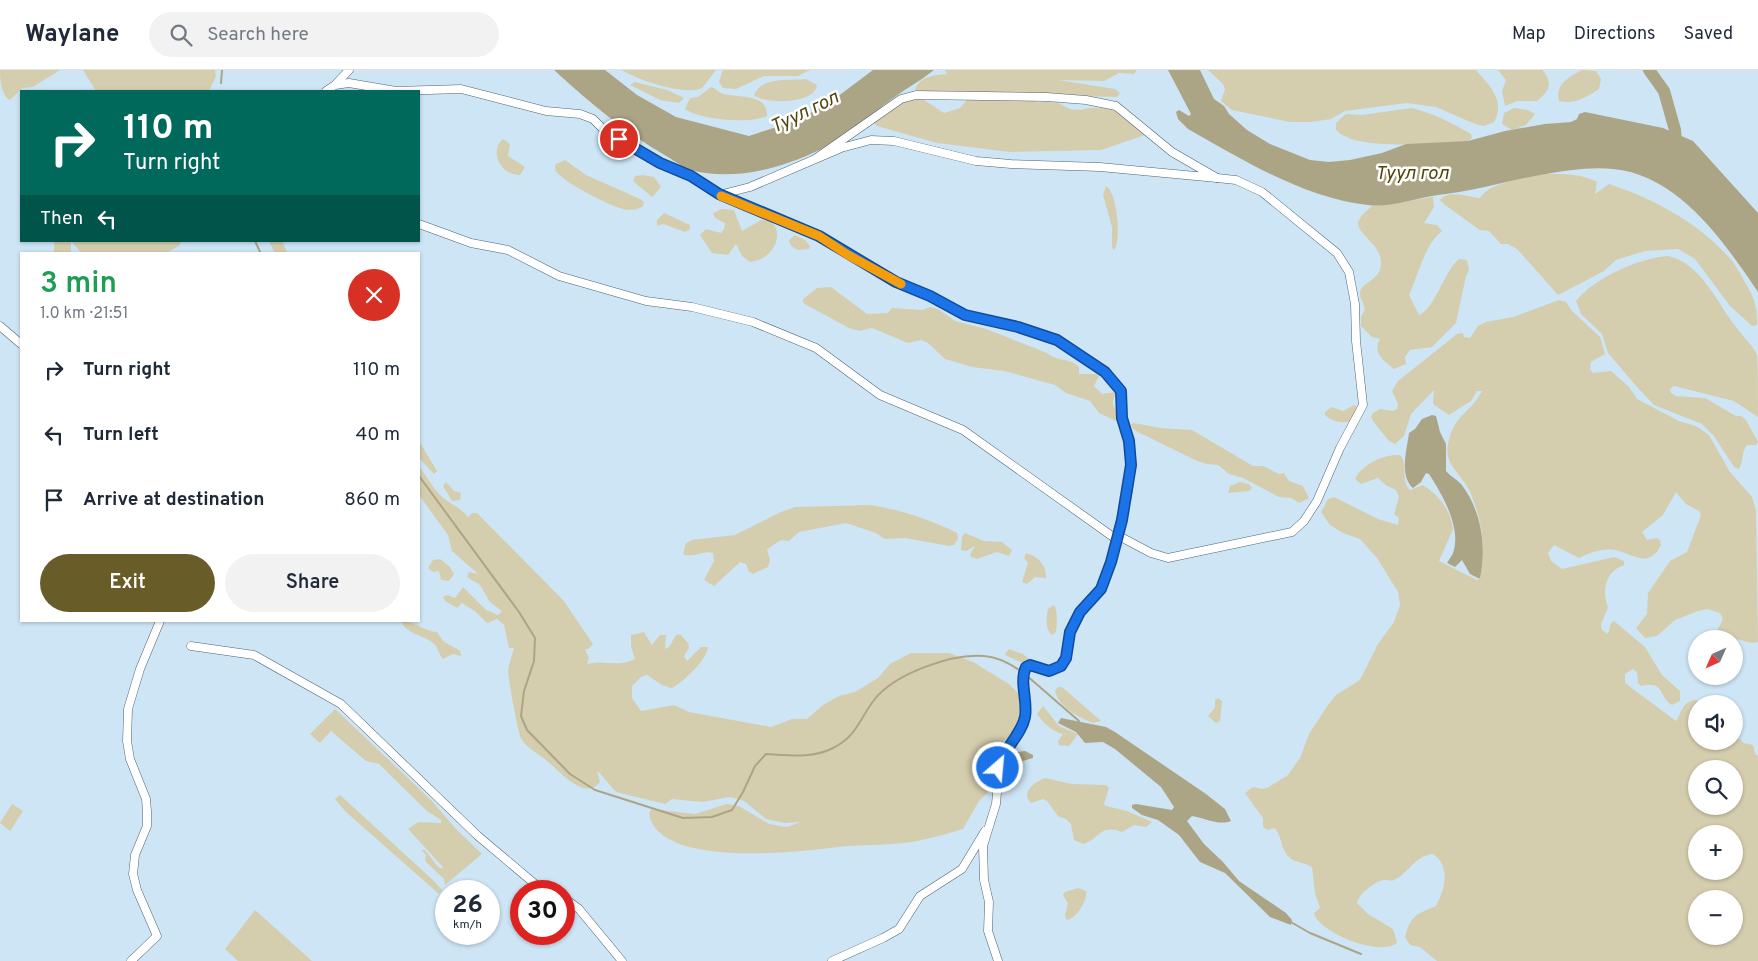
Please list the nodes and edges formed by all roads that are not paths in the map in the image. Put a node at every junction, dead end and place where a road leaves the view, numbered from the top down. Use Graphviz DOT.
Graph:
graph roads {
  1 [pos="350,70"];
  2 [pos="335,85"];
  3 [pos="328,90"];
  4 [pos="390,90"];
  5 [pos="420,90"];
  6 [pos="815,158"];
  7 [pos="1217,178"];
  8 [pos="719,194"];
  9 [pos="420,224"];
  10 [pos="0,326"];
  11 [pos="20,343"];
  12 [pos="1116,538"];
  13 [pos="160,622"];
  14 [pos="191,646"];
  15 [pos="990,823"];
  16 [pos="530,880"];
  17 [pos="575,906"];
  18 [pos="131,961"];
  19 [pos="622,961"];
  20 [pos="832,961"];
  21 [pos="998,961"];
  1 -- 2 [label="street"];
  2 -- 3 [label="street"];
  2 -- 4 [label="street"];
  5 -- 8 [label="street"];
  6 -- 7 [label="street"];
  6 -- 7 [label="street"];
  6 -- 8 [label="street"];
  7 -- 12 [label="street"];
  8 -- 12 [label="street"];
  9 -- 12 [label="street"];
  10 -- 11 [label="street"];
  12 -- 15 [label="street"];
  13 -- 18 [label="street"];
  14 -- 16 [label="street"];
  15 -- 20 [label="street"];
  15 -- 21 [label="street"];
  17 -- 19 [label="street"];
}
